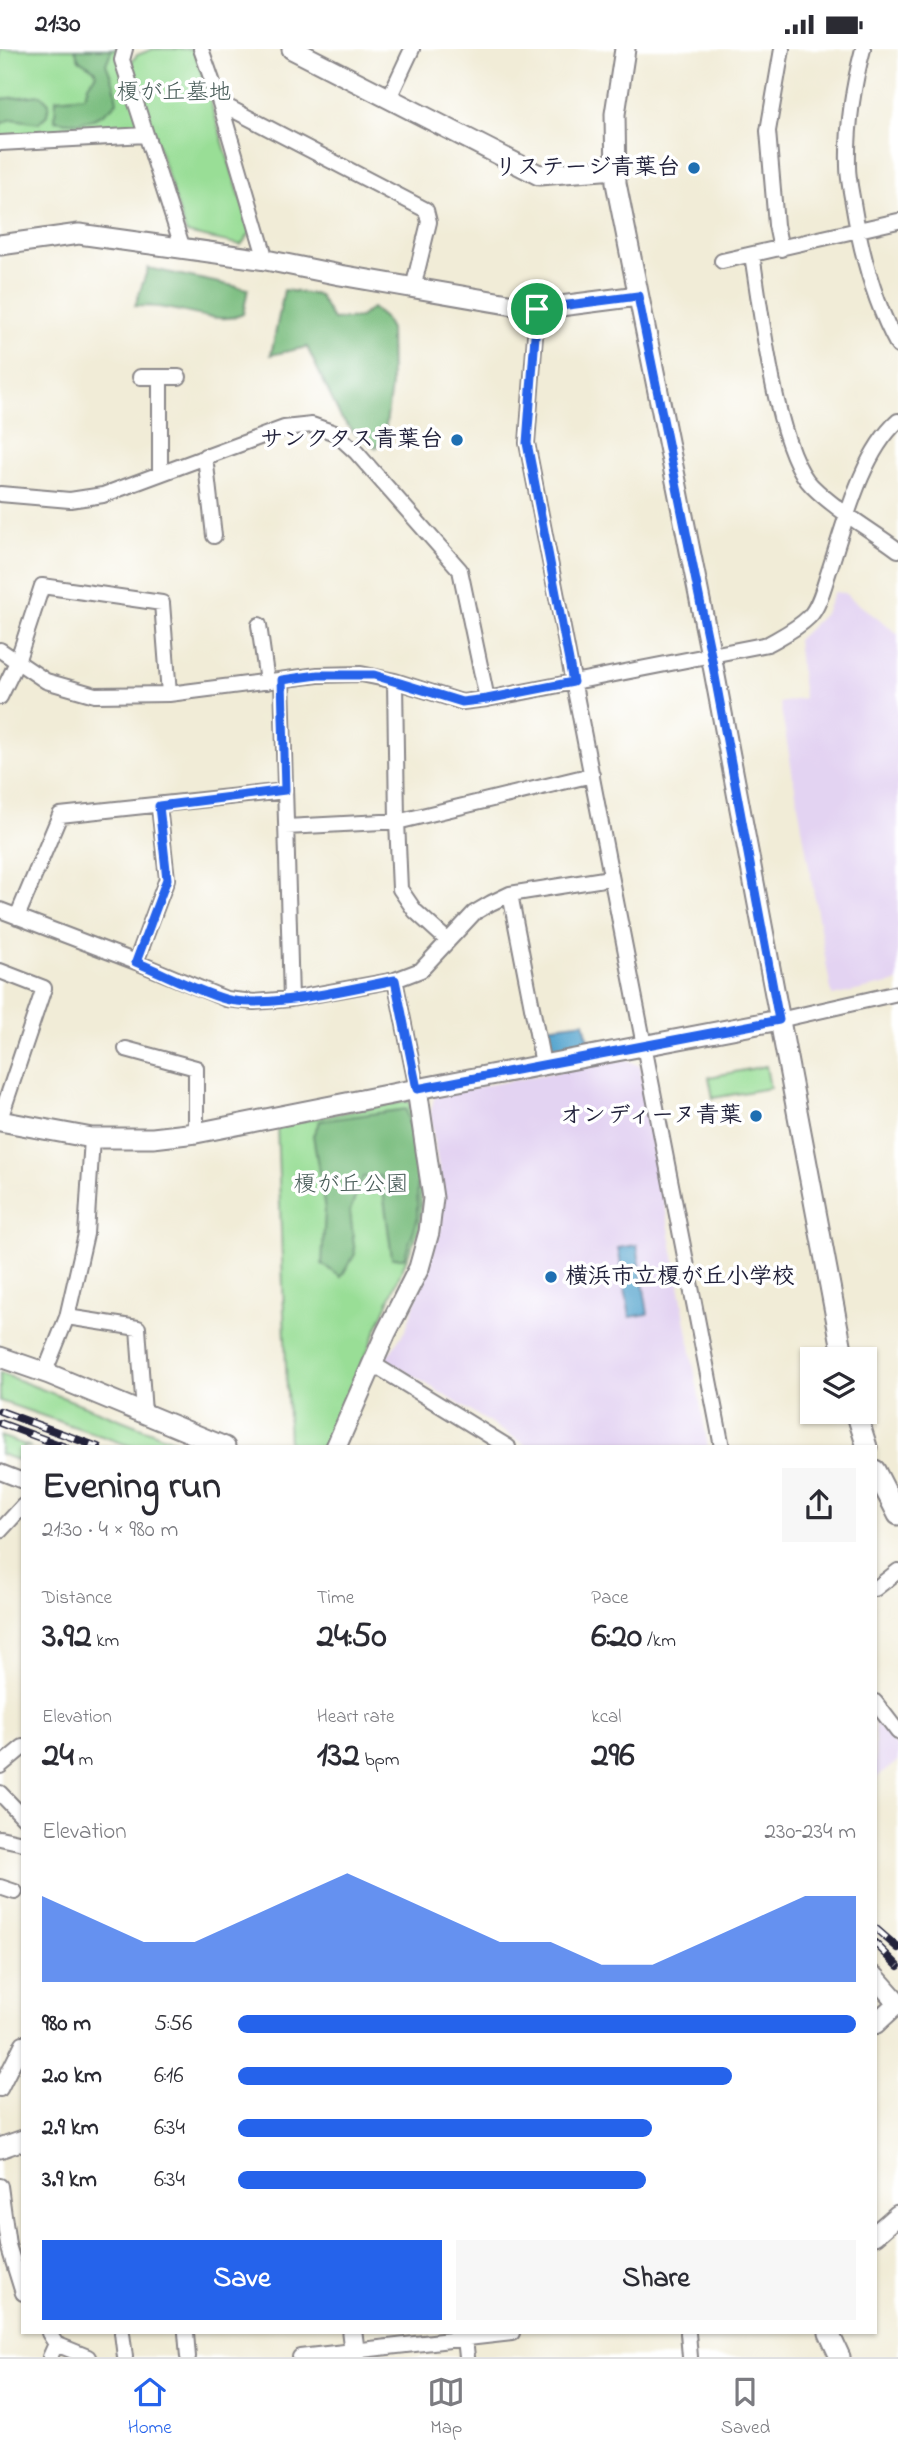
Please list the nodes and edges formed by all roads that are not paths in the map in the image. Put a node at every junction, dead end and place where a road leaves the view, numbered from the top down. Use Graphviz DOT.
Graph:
graph roads {
  1 [pos="125,49"];
  2 [pos="201,49"];
  3 [pos="292,49"];
  4 [pos="412,49"];
  5 [pos="625,49"];
  6 [pos="782,49"];
  7 [pos="863,49"];
  8 [pos="389,98"];
  9 [pos="220,103"];
  10 [pos="146,135"];
  11 [pos="0,143"];
  12 [pos="615,169"];
  13 [pos="898,221"];
  14 [pos="858,231"];
  15 [pos="0,245"];
  16 [pos="183,249"];
  17 [pos="781,249"];
  18 [pos="752,255"];
  19 [pos="266,260"];
  20 [pos="722,261"];
  21 [pos="413,288"];
  22 [pos="638,296"];
  23 [pos="537,309"];
  24 [pos="898,346"];
  25 [pos="140,377"];
  26 [pos="160,377"];
  27 [pos="179,377"];
  28 [pos="898,421"];
  29 [pos="205,456"];
  30 [pos="160,473"];
  31 [pos="0,493"];
  32 [pos="847,515"];
  33 [pos="214,536"];
  34 [pos="898,550"];
  35 [pos="259,625"];
  36 [pos="0,650"];
  37 [pos="711,655"];
  38 [pos="17,662"];
  39 [pos="282,680"];
  40 [pos="395,681"];
  41 [pos="267,682"];
  42 [pos="573,682"];
  43 [pos="169,694"];
  44 [pos="0,697"];
  45 [pos="487,699"];
  46 [pos="592,775"];
  47 [pos="285,790"];
  48 [pos="159,806"];
  49 [pos="397,821"];
  50 [pos="286,827"];
  51 [pos="610,878"];
  52 [pos="510,894"];
  53 [pos="0,910"];
  54 [pos="17,917"];
  55 [pos="448,941"];
  56 [pos="136,962"];
  57 [pos="0,971"];
  58 [pos="395,980"];
  59 [pos="898,993"];
  60 [pos="290,999"];
  61 [pos="779,1020"];
  62 [pos="643,1045"];
  63 [pos="126,1049"];
  64 [pos="543,1064"];
  65 [pos="417,1089"];
  66 [pos="0,1120"];
  67 [pos="196,1133"];
  68 [pos="92,1138"];
  69 [pos="67,1317"];
  70 [pos="842,1347"];
  71 [pos="0,1357"];
  72 [pos="373,1364"];
  73 [pos="44,1374"];
  74 [pos="144,1413"];
  75 [pos="860,1424"];
  76 [pos="220,1445"];
  77 [pos="337,1445"];
  78 [pos="505,1445"];
  79 [pos="722,1445"];
  80 [pos="866,1445"];
  81 [pos="0,1472"];
  82 [pos="877,1474"];
  83 [pos="21,1480"];
  84 [pos="21,1508"];
  85 [pos="898,1515"];
  86 [pos="0,1531"];
  87 [pos="898,1571"];
  88 [pos="877,1587"];
  89 [pos="877,1705"];
  90 [pos="898,1732"];
  91 [pos="21,1749"];
  92 [pos="0,1766"];
  93 [pos="0,1793"];
  94 [pos="21,1815"];
  95 [pos="0,1838"];
  96 [pos="21,1843"];
  97 [pos="0,1887"];
  98 [pos="15,1892"];
  99 [pos="877,1979"];
  100 [pos="898,2003"];
  101 [pos="877,2022"];
  102 [pos="21,2047"];
  103 [pos="0,2089"];
  104 [pos="21,2141"];
  105 [pos="0,2148"];
  106 [pos="0,2186"];
  107 [pos="898,2215"];
  108 [pos="877,2233"];
  109 [pos="17,2257"];
  110 [pos="21,2281"];
  111 [pos="122,2334"];
  112 [pos="186,2334"];
  113 [pos="504,2334"];
  114 [pos="688,2334"];
  115 [pos="828,2334"];
  116 [pos="465,2339"];
  117 [pos="51,2345"];
  118 [pos="354,2347"];
  119 [pos="88,2357"];
  120 [pos="125,2357"];
  121 [pos="188,2357"];
  122 [pos="300,2357"];
  123 [pos="467,2357"];
  124 [pos="691,2357"];
  125 [pos="840,2357"];
  1 -- 10 [label="street"];
  2 -- 9 [label="street"];
  3 -- 8 [label="street"];
  4 -- 8 [label="street"];
  5 -- 12 [label="street"];
  6 -- 17 [label="street"];
  7 -- 14 [label="street"];
  8 -- 12 [label="street"];
  9 -- 19 [label="street"];
  9 -- 21 [label="street"];
  10 -- 11 [label="street"];
  10 -- 16 [label="street"];
  12 -- 22 [label="street"];
  13 -- 14 [label="street"];
  14 -- 17 [label="street"];
  14 -- 24 [label="street"];
  15 -- 16 [label="street"];
  16 -- 19 [label="street"];
  17 -- 18 [label="street"];
  18 -- 20 [label="street"];
  18 -- 32 [label="street"];
  19 -- 21 [label="street"];
  21 -- 23 [label="street"];
  22 -- 23 [label="street"];
  22 -- 37 [label="street"];
  23 -- 42 [label="street"];
  25 -- 26 [label="street"];
  26 -- 27 [label="street"];
  26 -- 30 [label="street"];
  28 -- 32 [label="street"];
  29 -- 30 [label="street"];
  29 -- 33 [label="street"];
  29 -- 45 [label="street"];
  30 -- 31 [label="street"];
  32 -- 34 [label="street"];
  32 -- 37 [label="street"];
  35 -- 41 [label="street"];
  36 -- 38 [label="street"];
  37 -- 42 [label="street"];
  37 -- 61 [label="street"];
  38 -- 43 [label="street"];
  38 -- 43 [label="street"];
  38 -- 44 [label="street"];
  39 -- 40 [label="street"];
  39 -- 41 [label="street"];
  39 -- 47 [label="street"];
  40 -- 45 [label="street"];
  40 -- 49 [label="street"];
  41 -- 43 [label="street"];
  42 -- 45 [label="street"];
  42 -- 46 [label="street"];
  46 -- 49 [label="street"];
  46 -- 51 [label="street"];
  47 -- 48 [label="street"];
  47 -- 50 [label="street"];
  48 -- 54 [label="street"];
  48 -- 56 [label="street"];
  49 -- 50 [label="street"];
  49 -- 55 [label="street"];
  50 -- 60 [label="street"];
  51 -- 52 [label="street"];
  51 -- 62 [label="street"];
  52 -- 55 [label="street"];
  52 -- 64 [label="street"];
  53 -- 54 [label="street"];
  54 -- 56 [label="street"];
  55 -- 58 [label="street"];
  56 -- 60 [label="street"];
  57 -- 66 [label="street"];
  58 -- 60 [label="street"];
  58 -- 65 [label="street"];
  59 -- 61 [label="street"];
  61 -- 62 [label="street"];
  61 -- 70 [label="street"];
  62 -- 64 [label="street"];
  62 -- 79 [label="street"];
  63 -- 67 [label="street"];
  64 -- 65 [label="street"];
  65 -- 67 [label="street"];
  65 -- 72 [label="street"];
  66 -- 68 [label="street"];
  67 -- 68 [label="street"];
  68 -- 69 [label="street"];
  69 -- 73 [label="street"];
  69 -- 74 [label="street"];
  71 -- 73 [label="street"];
  72 -- 77 [label="street"];
  72 -- 78 [label="street"];
  73 -- 74 [label="street"];
  74 -- 76 [label="street"];
  75 -- 80 [label="street"];
  81 -- 83 [label="street"];
  82 -- 85 [label="street"];
  84 -- 86 [label="street"];
  87 -- 88 [label="street"];
  89 -- 90 [label="street"];
  91 -- 92 [label="street"];
  93 -- 94 [label="street"];
  95 -- 96 [label="street"];
  97 -- 98 [label="street"];
  99 -- 100 [label="street"];
  100 -- 101 [label="street"];
  102 -- 103 [label="street"];
  104 -- 105 [label="street"];
  106 -- 109 [label="street"];
  107 -- 108 [label="street"];
  109 -- 110 [label="street"];
  111 -- 120 [label="street"];
  112 -- 121 [label="street"];
  113 -- 116 [label="street"];
  114 -- 124 [label="street"];
  115 -- 125 [label="street"];
  116 -- 118 [label="street"];
  116 -- 123 [label="street"];
  117 -- 119 [label="street"];
  118 -- 122 [label="street"];
}
